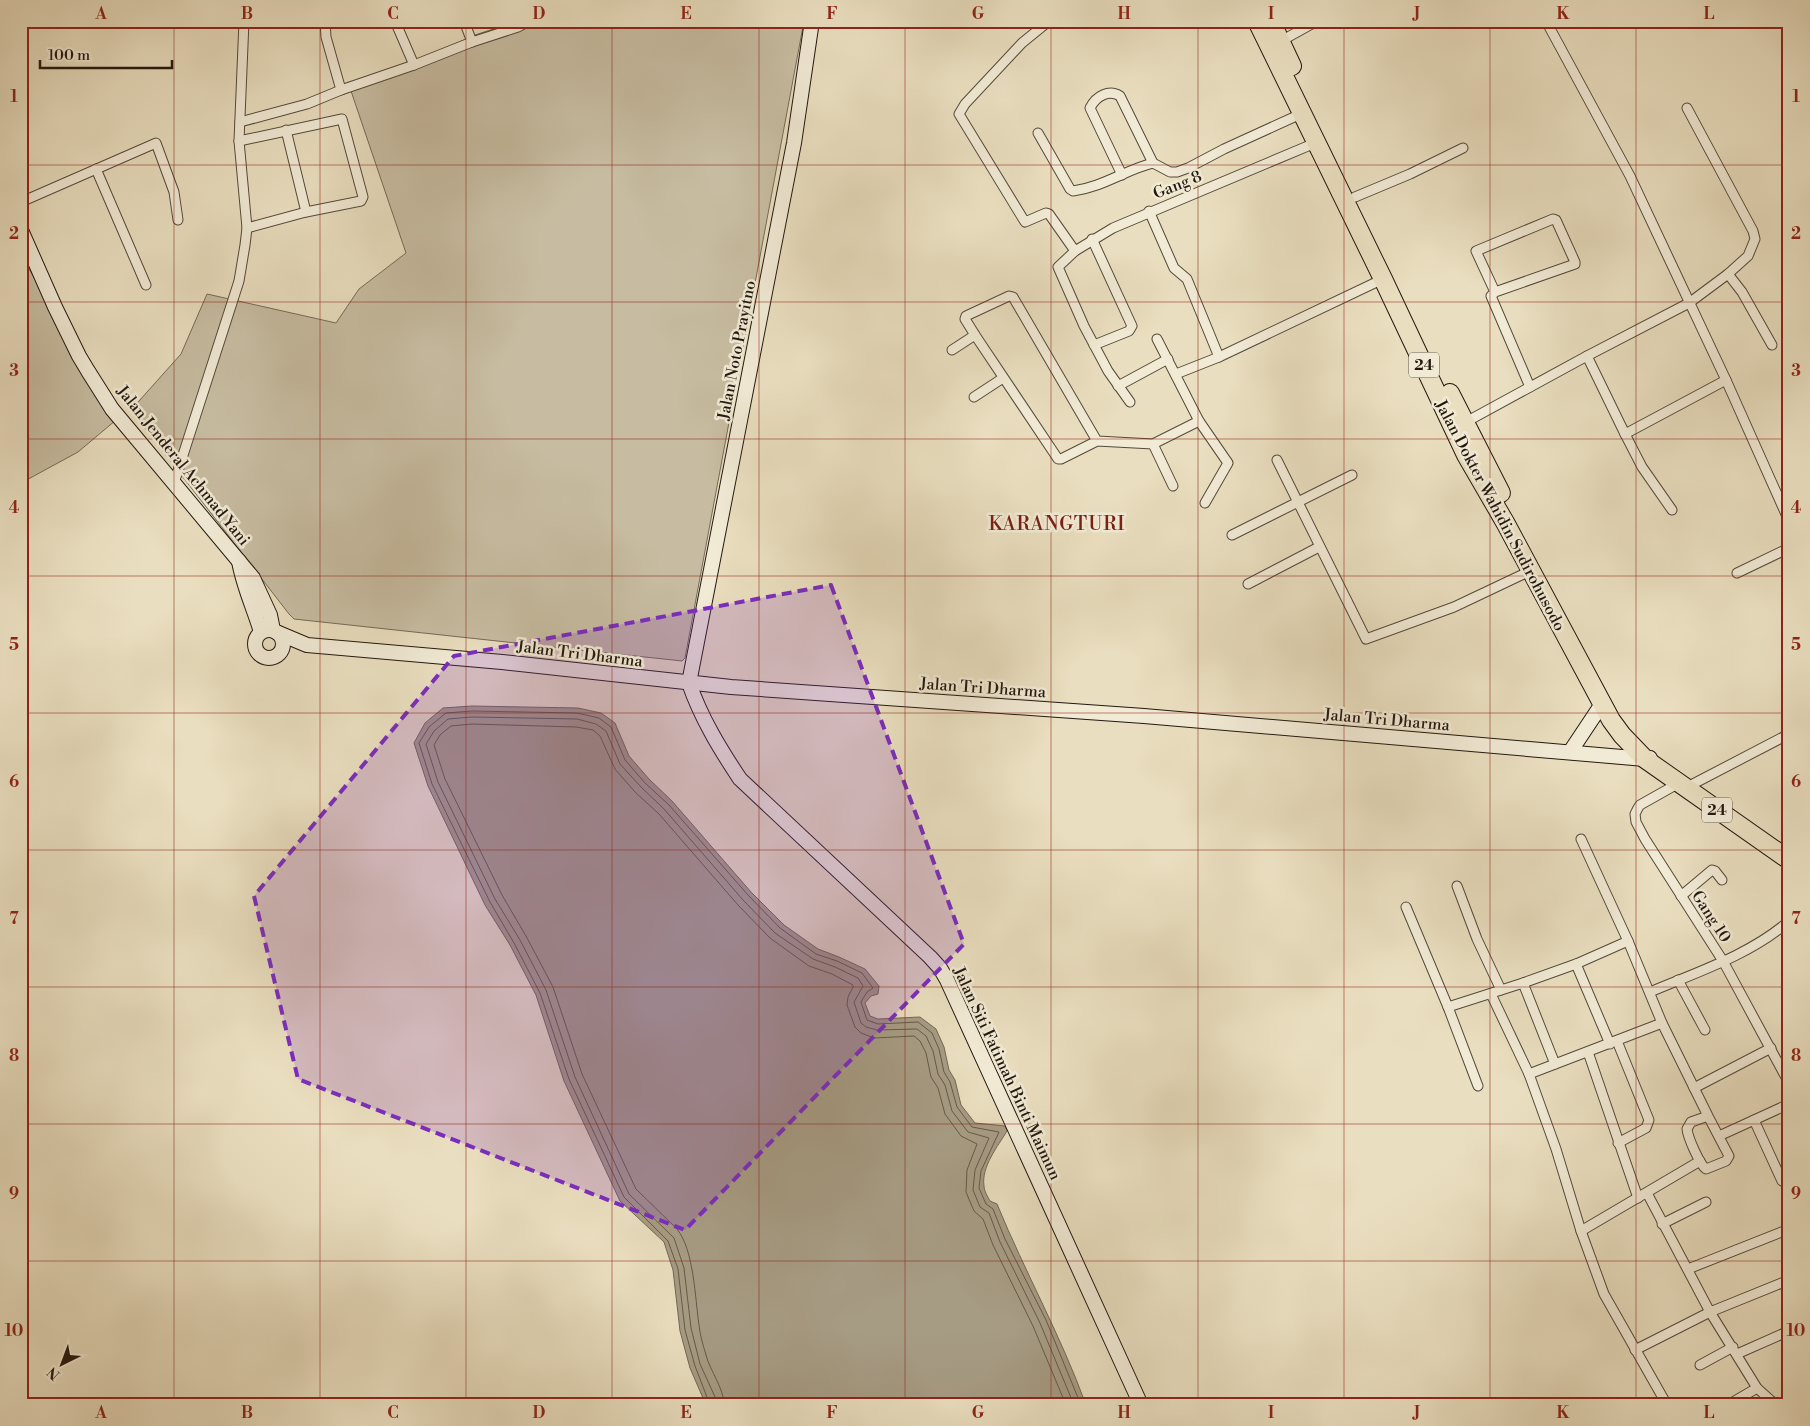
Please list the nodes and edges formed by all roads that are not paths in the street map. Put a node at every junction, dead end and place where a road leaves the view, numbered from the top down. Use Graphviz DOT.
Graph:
graph roads {
  1 [pos="244,21"];
  2 [pos="325,21"];
  3 [pos="395,21"];
  4 [pos="464,21"];
  5 [pos="529,21"];
  6 [pos="812,21"];
  7 [pos="1048,21"];
  8 [pos="1257,21"];
  9 [pos="1271,21"];
  10 [pos="1317,21"];
  11 [pos="1546,21"];
  12 [pos="1280,41"];
  13 [pos="472,42"];
  14 [pos="414,65"];
  15 [pos="341,90"];
  16 [pos="1687,108"];
  17 [pos="1307,110"];
  18 [pos="240,122"];
  19 [pos="286,130"];
  20 [pos="1038,133"];
  21 [pos="239,141"];
  22 [pos="1318,144"];
  23 [pos="1463,148"];
  24 [pos="1153,164"];
  25 [pos="96,169"];
  26 [pos="1122,175"];
  27 [pos="1355,197"];
  28 [pos="21,202"];
  29 [pos="1149,211"];
  30 [pos="306,212"];
  31 [pos="178,220"];
  32 [pos="247,228"];
  33 [pos="21,230"];
  34 [pos="1092,239"];
  35 [pos="1075,251"];
  36 [pos="1728,274"];
  37 [pos="1384,279"];
  38 [pos="146,286"];
  39 [pos="1495,292"];
  40 [pos="1689,303"];
  41 [pos="975,335"];
  42 [pos="1157,339"];
  43 [pos="1094,345"];
  44 [pos="1772,345"];
  45 [pos="952,350"];
  46 [pos="1587,356"];
  47 [pos="1219,357"];
  48 [pos="1168,359"];
  49 [pos="1176,374"];
  50 [pos="1003,378"];
  51 [pos="1726,380"];
  52 [pos="1118,386"];
  53 [pos="1530,387"];
  54 [pos="974,397"];
  55 [pos="1130,402"];
  56 [pos="1200,421"];
  57 [pos="1464,422"];
  58 [pos="1625,434"];
  59 [pos="1097,441"];
  60 [pos="1153,444"];
  61 [pos="1277,460"];
  62 [pos="1352,474"];
  63 [pos="174,483"];
  64 [pos="1173,486"];
  65 [pos="1297,502"];
  66 [pos="1205,503"];
  67 [pos="1672,510"];
  68 [pos="1789,522"];
  69 [pos="1232,535"];
  70 [pos="1319,547"];
  71 [pos="1789,548"];
  72 [pos="1530,571"];
  73 [pos="1737,573"];
  74 [pos="1248,584"];
  75 [pos="270,631"];
  76 [pos="308,645"];
  77 [pos="278,654"];
  78 [pos="689,683"];
  79 [pos="1605,700"];
  80 [pos="1789,734"];
  81 [pos="1570,752"];
  82 [pos="1650,758"];
  83 [pos="1686,784"];
  84 [pos="1581,839"];
  85 [pos="1789,851"];
  86 [pos="1789,860"];
  87 [pos="1722,880"];
  88 [pos="1457,886"];
  89 [pos="1681,896"];
  90 [pos="1406,906"];
  91 [pos="1789,921"];
  92 [pos="1628,941"];
  93 [pos="1723,961"];
  94 [pos="1576,964"];
  95 [pos="1678,980"];
  96 [pos="1523,983"];
  97 [pos="1501,990"];
  98 [pos="1650,992"];
  99 [pos="1491,994"];
  100 [pos="1448,1007"];
  101 [pos="1662,1022"];
  102 [pos="1705,1030"];
  103 [pos="1614,1042"];
  104 [pos="1771,1048"];
  105 [pos="1588,1052"];
  106 [pos="1554,1064"];
  107 [pos="1529,1074"];
  108 [pos="1789,1083"];
  109 [pos="1478,1086"];
  110 [pos="1694,1088"];
  111 [pos="1789,1104"];
  112 [pos="1708,1116"];
  113 [pos="1754,1120"];
  114 [pos="1719,1136"];
  115 [pos="1618,1143"];
  116 [pos="1700,1161"];
  117 [pos="1782,1181"];
  118 [pos="1643,1195"];
  119 [pos="1706,1202"];
  120 [pos="1662,1224"];
  121 [pos="1789,1229"];
  122 [pos="1581,1231"];
  123 [pos="1688,1269"];
  124 [pos="1789,1280"];
  125 [pos="1710,1312"];
  126 [pos="1789,1331"];
  127 [pos="1635,1350"];
  128 [pos="1735,1351"];
  129 [pos="1700,1365"];
  130 [pos="1757,1388"];
  131 [pos="1141,1405"];
  132 [pos="1667,1405"];
  133 [pos="1728,1405"];
  134 [pos="1776,1405"];
  1 -- 18 [label="street"];
  2 -- 15 [label="street"];
  3 -- 14 [label="street"];
  4 -- 13 [label="street"];
  5 -- 13 [label="street"];
  6 -- 78 [label="main road, Jalan Noto Prayitno"];
  7 -- 35 [label="street"];
  8 -- 17 [label="highway, Jalan Dokter Wahidin Sudirohusodo / 24"];
  9 -- 12 [label="highway, Jalan Dokter Wahidin Sudirohusodo / 24"];
  10 -- 12 [label="street"];
  11 -- 40 [label="street"];
  12 -- 17 [label="highway, Jalan Dokter Wahidin Sudirohusodo / 24"];
  13 -- 14 [label="street"];
  14 -- 15 [label="street"];
  15 -- 18 [label="street"];
  16 -- 36 [label="street"];
  17 -- 22 [label="highway, Jalan Dokter Wahidin Sudirohusodo / 24"];
  17 -- 24 [label="street"];
  17 -- 27 [label="highway, Jalan Dokter Wahidin Sudirohusodo / 24"];
  18 -- 21 [label="street"];
  19 -- 21 [label="street"];
  19 -- 30 [label="street"];
  19 -- 30 [label="street"];
  20 -- 26 [label="street"];
  21 -- 32 [label="street"];
  22 -- 29 [label="street, Gang 8"];
  22 -- 37 [label="highway, Jalan Dokter Wahidin Sudirohusodo / 24"];
  23 -- 27 [label="street"];
  24 -- 26 [label="street"];
  24 -- 26 [label="street"];
  25 -- 28 [label="street"];
  25 -- 31 [label="street"];
  25 -- 38 [label="street"];
  27 -- 57 [label="highway, Jalan Dokter Wahidin Sudirohusodo / 24"];
  29 -- 34 [label="street, Gang 8"];
  29 -- 47 [label="street"];
  30 -- 32 [label="street"];
  32 -- 63 [label="street"];
  33 -- 63 [label="main road, Jalan Jenderal Achmad Yani"];
  34 -- 35 [label="street, Gang 8"];
  34 -- 43 [label="street"];
  35 -- 43 [label="street, Gang 8"];
  36 -- 40 [label="street"];
  36 -- 44 [label="street"];
  37 -- 47 [label="street"];
  37 -- 72 [label="highway, Jalan Dokter Wahidin Sudirohusodo / 24"];
  39 -- 39 [label="street"];
  39 -- 53 [label="street"];
  40 -- 46 [label="street"];
  40 -- 51 [label="street"];
  41 -- 45 [label="street"];
  41 -- 50 [label="street"];
  41 -- 59 [label="street"];
  42 -- 48 [label="street"];
  43 -- 52 [label="street"];
  46 -- 53 [label="street"];
  46 -- 58 [label="street"];
  47 -- 49 [label="street"];
  48 -- 49 [label="street"];
  48 -- 52 [label="street"];
  49 -- 56 [label="street"];
  50 -- 54 [label="street"];
  50 -- 59 [label="street"];
  51 -- 58 [label="street"];
  51 -- 68 [label="street"];
  52 -- 55 [label="street"];
  53 -- 57 [label="street"];
  56 -- 60 [label="street"];
  56 -- 66 [label="street"];
  57 -- 79 [label="highway, Jalan Dokter Wahidin Sudirohusodo / 24"];
  58 -- 67 [label="street"];
  59 -- 60 [label="street"];
  60 -- 64 [label="street"];
  61 -- 65 [label="street"];
  62 -- 65 [label="street"];
  63 -- 75 [label="main road, Jalan Jenderal Achmad Yani"];
  65 -- 69 [label="street"];
  65 -- 70 [label="street"];
  70 -- 72 [label="street"];
  70 -- 74 [label="street"];
  71 -- 73 [label="street"];
  72 -- 79 [label="highway, Jalan Dokter Wahidin Sudirohusodo / 24"];
  75 -- 76 [label="main road, Jalan Tri Dharma"];
  75 -- 77 [label="main road"];
  75 -- 77 [label="main road"];
  76 -- 77 [label="main road, Jalan Tri Dharma"];
  76 -- 78 [label="main road, Jalan Tri Dharma"];
  78 -- 81 [label="main road, Jalan Tri Dharma"];
  78 -- 131 [label="main road, Jalan Siti Fatimah Binti Maimun"];
  79 -- 81 [label="main road"];
  79 -- 82 [label="highway, Jalan Dokter Wahidin Sudirohusodo / 24"];
  80 -- 83 [label="street"];
  81 -- 82 [label="main road, Jalan Tri Dharma"];
  82 -- 83 [label="highway, Jalan Dokter Wahidin Sudirohusodo / 24"];
  83 -- 85 [label="highway, Jalan Dokter Wahidin Sudirohusodo / 24"];
  83 -- 86 [label="highway, Jalan Dokter Wahidin Sudirohusodo / 24"];
  83 -- 89 [label="street, Gang 10"];
  84 -- 92 [label="street"];
  87 -- 89 [label="street"];
  88 -- 97 [label="street"];
  89 -- 93 [label="street, Gang 10"];
  90 -- 100 [label="street"];
  91 -- 93 [label="street"];
  92 -- 94 [label="street"];
  92 -- 98 [label="street"];
  93 -- 95 [label="street"];
  93 -- 104 [label="street, Gang 10"];
  94 -- 96 [label="street"];
  94 -- 103 [label="street"];
  95 -- 98 [label="street"];
  95 -- 102 [label="street"];
  96 -- 97 [label="street"];
  96 -- 106 [label="street"];
  97 -- 99 [label="street"];
  98 -- 101 [label="street"];
  99 -- 100 [label="street"];
  99 -- 107 [label="street"];
  100 -- 109 [label="street"];
  101 -- 103 [label="street"];
  101 -- 110 [label="street"];
  103 -- 105 [label="street"];
  103 -- 115 [label="street"];
  104 -- 108 [label="street, Gang 10"];
  104 -- 110 [label="street"];
  105 -- 106 [label="street"];
  105 -- 115 [label="street"];
  106 -- 107 [label="street"];
  107 -- 122 [label="street"];
  110 -- 112 [label="street"];
  111 -- 113 [label="street"];
  112 -- 114 [label="street"];
  112 -- 116 [label="street"];
  113 -- 114 [label="street"];
  113 -- 117 [label="street"];
  114 -- 116 [label="street"];
  115 -- 118 [label="street"];
  116 -- 118 [label="street"];
  118 -- 120 [label="street"];
  118 -- 122 [label="street"];
  119 -- 120 [label="street"];
  120 -- 123 [label="street"];
  121 -- 123 [label="street"];
  122 -- 127 [label="street"];
  123 -- 125 [label="street"];
  124 -- 125 [label="street"];
  125 -- 127 [label="street"];
  125 -- 128 [label="street"];
  126 -- 128 [label="street"];
  127 -- 132 [label="street"];
  128 -- 129 [label="street"];
  128 -- 130 [label="street"];
  130 -- 133 [label="street"];
  130 -- 134 [label="street"];
}
